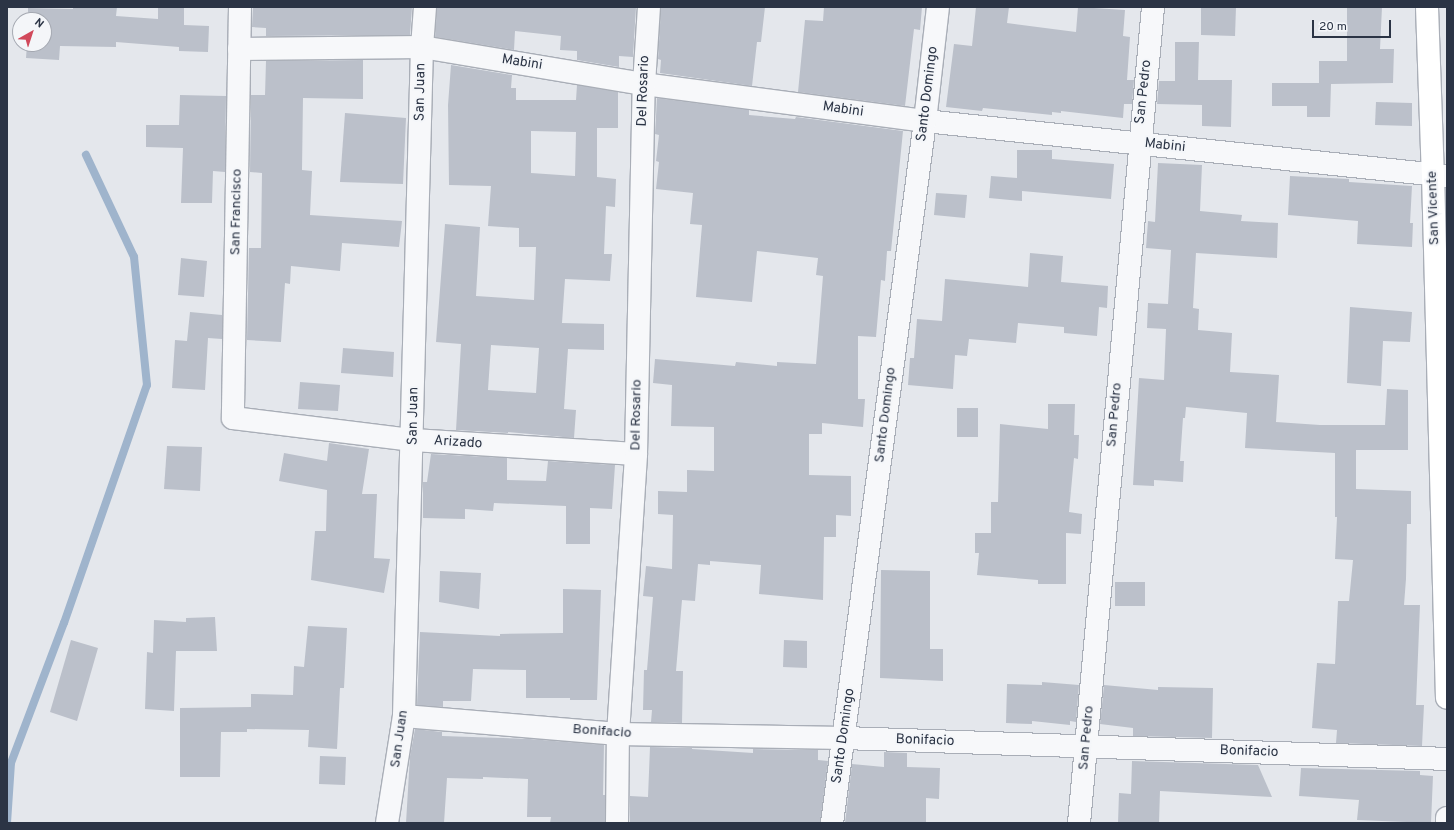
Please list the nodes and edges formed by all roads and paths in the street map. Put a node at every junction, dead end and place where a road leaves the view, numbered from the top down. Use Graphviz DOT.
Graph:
graph roads {
  1 [pos="240,7"];
  2 [pos="425,7"];
  3 [pos="648,7"];
  4 [pos="938,7"];
  5 [pos="1153,7"];
  6 [pos="1427,7"];
  7 [pos="422,47"];
  8 [pos="239,50"];
  9 [pos="644,84"];
  10 [pos="925,121"];
  11 [pos="1139,143"];
  12 [pos="1440,175"];
  13 [pos="233,418"];
  14 [pos="413,440"];
  15 [pos="636,454"];
  16 [pos="1447,698"];
  17 [pos="404,716"];
  18 [pos="618,734"];
  19 [pos="844,738"];
  20 [pos="1086,746"];
  21 [pos="1447,759"];
  22 [pos="1447,818"];
  23 [pos="387,823"];
  24 [pos="617,823"];
  25 [pos="832,823"];
  26 [pos="1079,823"];
  27 [pos="1447,823"];
  1 -- 8 [label="street, San Francisco"];
  2 -- 7 [label="street, San Juan"];
  3 -- 9 [label="street, Del Rosario"];
  4 -- 10 [label="street, Santo Domingo"];
  5 -- 11 [label="street, San Pedro"];
  6 -- 12 [label="main road, San Vicente"];
  7 -- 8 [label="street, Mabini"];
  7 -- 9 [label="street, Mabini"];
  7 -- 14 [label="street, San Juan"];
  8 -- 13 [label="street, San Francisco"];
  9 -- 10 [label="street, Mabini"];
  9 -- 15 [label="street, Del Rosario"];
  10 -- 11 [label="street, Mabini"];
  10 -- 19 [label="street, Santo Domingo"];
  11 -- 12 [label="street, Mabini"];
  11 -- 20 [label="street, San Pedro"];
  12 -- 16 [label="main road, San Vicente"];
  13 -- 14 [label="street, Arizado"];
  14 -- 15 [label="street, Arizado"];
  14 -- 17 [label="street, San Juan"];
  15 -- 18 [label="street, Del Rosario"];
  17 -- 18 [label="street, Bonifacio"];
  17 -- 23 [label="street, San Juan"];
  18 -- 19 [label="street, Bonifacio"];
  18 -- 24 [label="street, Del Rosario"];
  19 -- 20 [label="street, Bonifacio"];
  19 -- 25 [label="street, Santo Domingo"];
  20 -- 21 [label="street, Bonifacio"];
  20 -- 26 [label="street, San Pedro"];
  22 -- 27 [label="street"];
}
